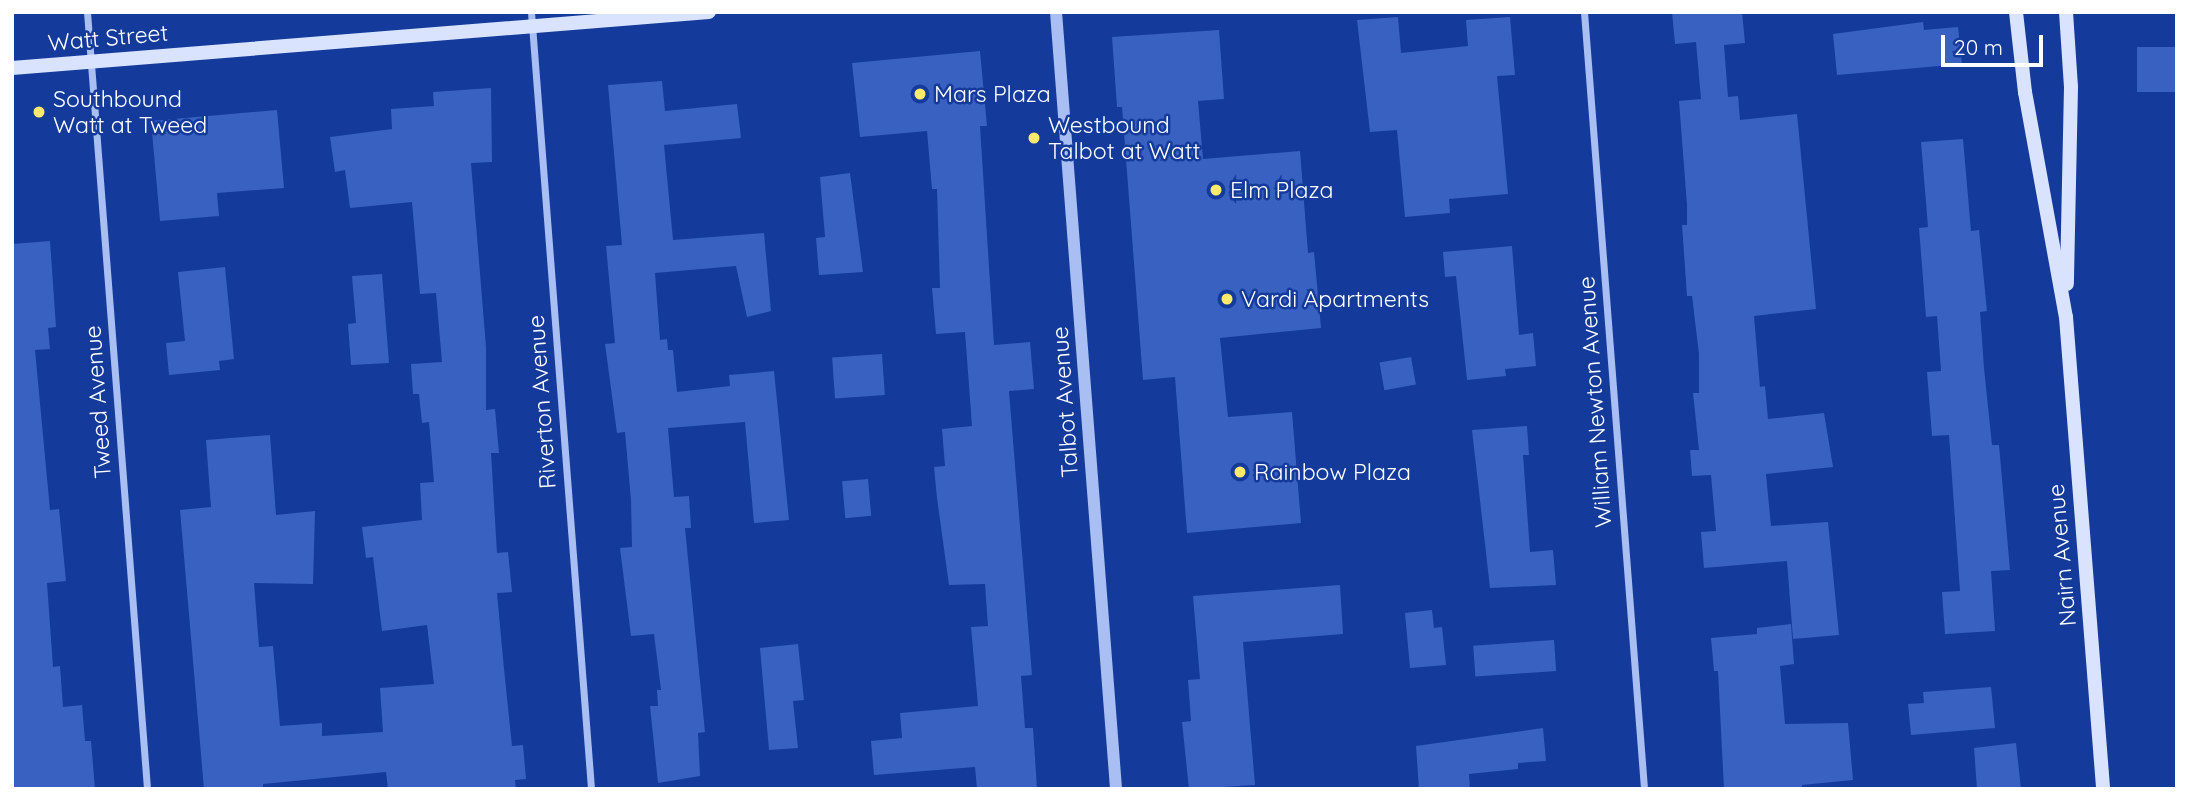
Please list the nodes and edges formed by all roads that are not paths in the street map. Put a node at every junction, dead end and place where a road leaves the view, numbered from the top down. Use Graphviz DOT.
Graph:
graph roads {
  1 [pos="87,12"];
  2 [pos="709,12"];
  3 [pos="1056,12"];
  4 [pos="1584,12"];
  5 [pos="2016,12"];
  6 [pos="2066,12"];
  7 [pos="532,20"];
  8 [pos="91,62"];
  9 [pos="12,68"];
  10 [pos="2066,317"];
  11 [pos="147,789"];
  12 [pos="591,789"];
  13 [pos="1116,789"];
  14 [pos="1644,789"];
  15 [pos="2103,789"];
  1 -- 8 [label="street, Tweed Avenue"];
  2 -- 7 [label="main road, Watt Street"];
  3 -- 13 [label="street, Talbot Avenue"];
  4 -- 14 [label="street, William Newton Avenue"];
  5 -- 10 [label="main road, Nairn Avenue"];
  6 -- 10 [label="main road, Nairn Avenue"];
  7 -- 8 [label="main road, Watt Street"];
  7 -- 12 [label="street, Riverton Avenue"];
  8 -- 9 [label="main road, Watt Street"];
  8 -- 11 [label="street, Tweed Avenue"];
  10 -- 15 [label="main road, Nairn Avenue"];
}
